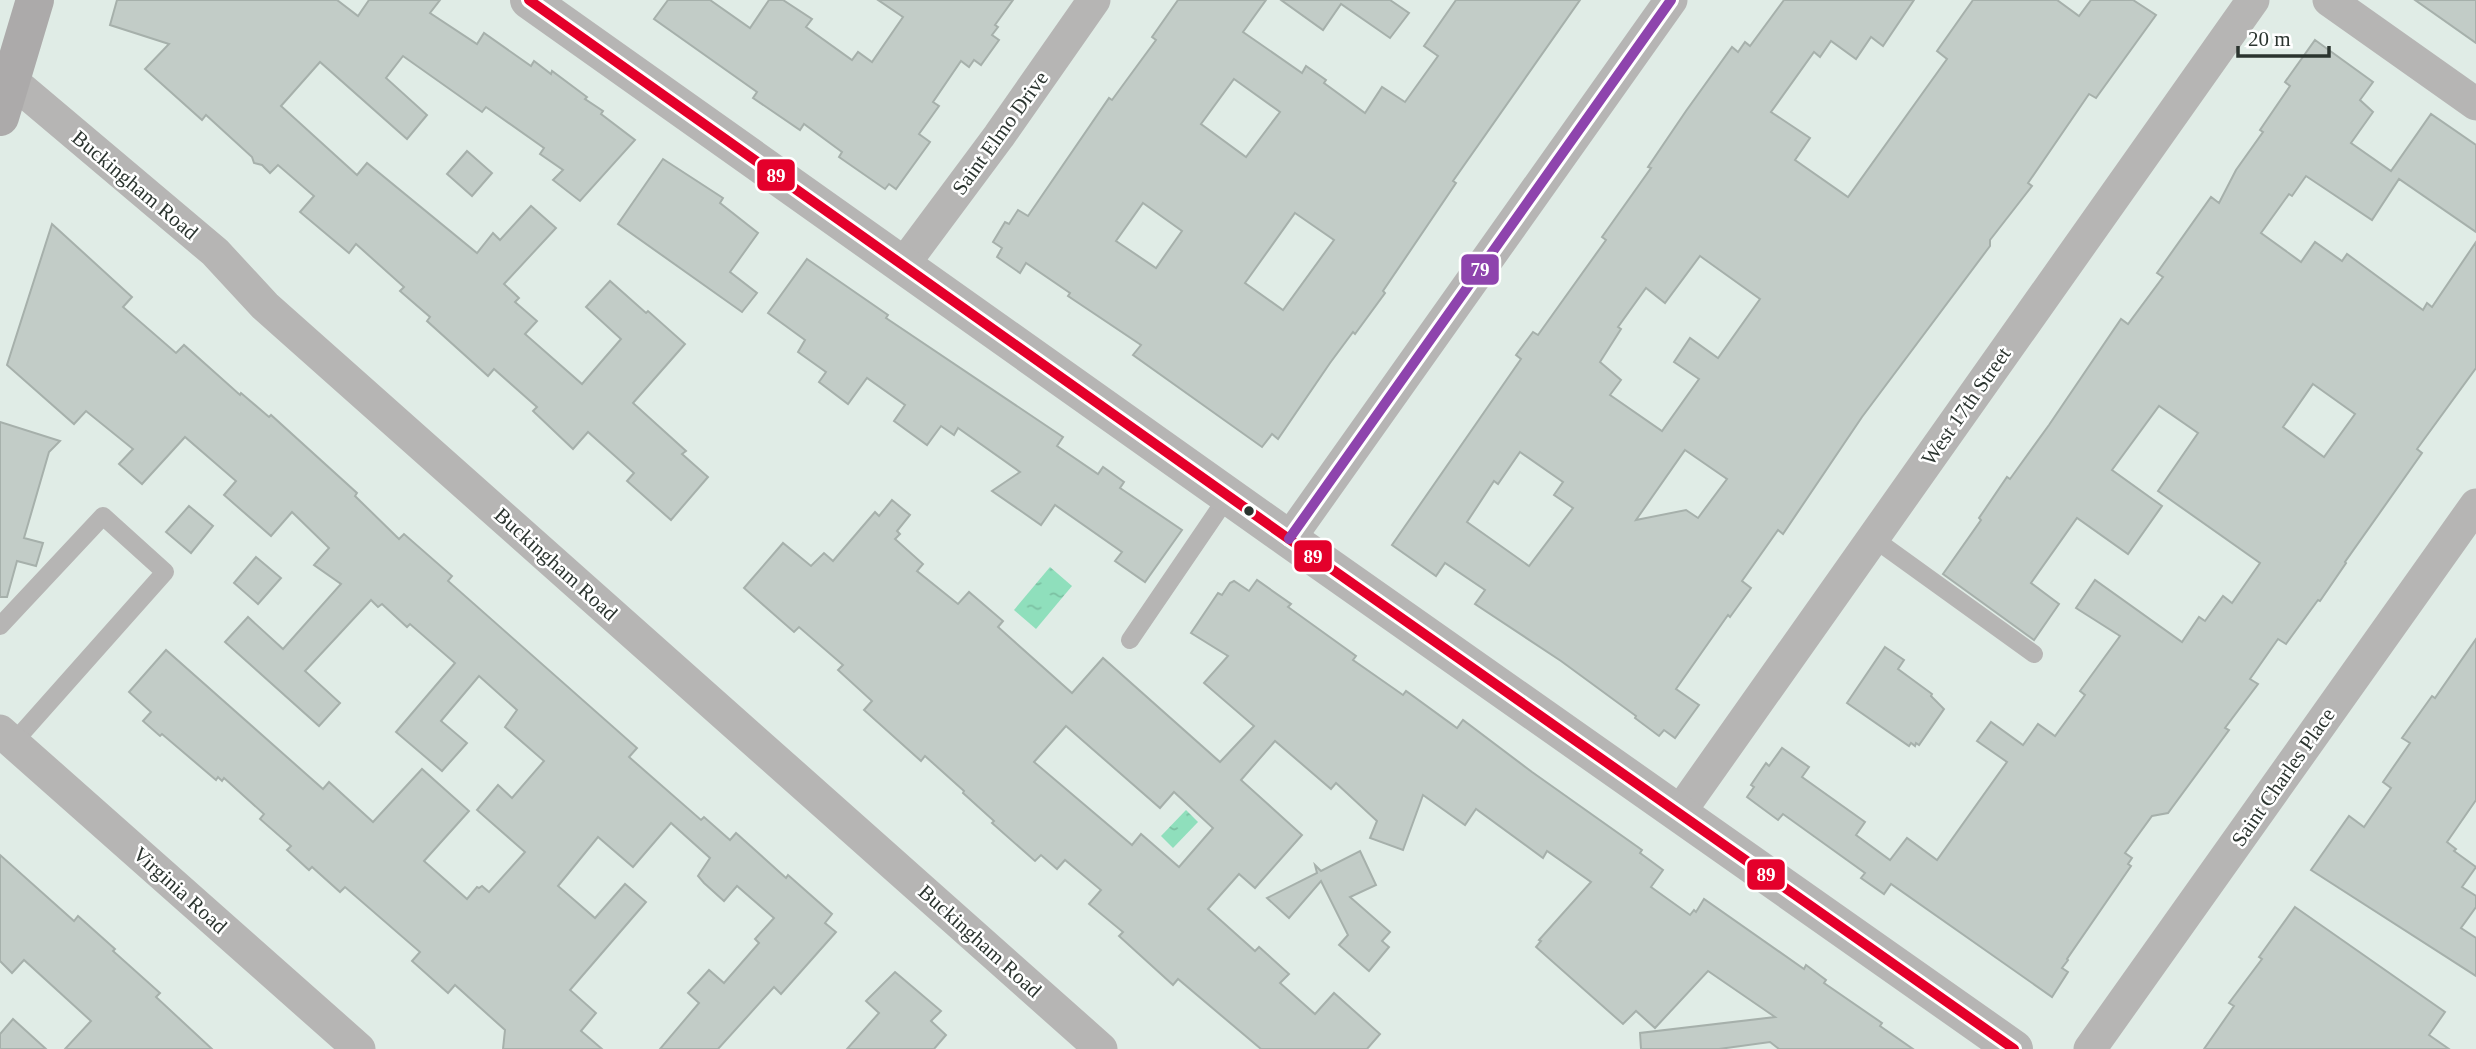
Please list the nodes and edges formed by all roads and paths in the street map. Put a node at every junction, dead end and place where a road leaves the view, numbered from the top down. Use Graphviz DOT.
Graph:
graph roads {
  1 [pos="35,0"];
  2 [pos="529,0"];
  3 [pos="1094,0"];
  4 [pos="1671,0"];
  5 [pos="2253,0"];
  6 [pos="2329,0"];
  7 [pos="11,80"];
  8 [pos="2476,104"];
  9 [pos="0,117"];
  10 [pos="903,265"];
  11 [pos="1228,496"];
  12 [pos="2476,505"];
  13 [pos="1873,538"];
  14 [pos="1289,539"];
  15 [pos="0,626"];
  16 [pos="1130,640"];
  17 [pos="2034,654"];
  18 [pos="7,737"];
  19 [pos="1679,813"];
  20 [pos="359,1049"];
  21 [pos="1101,1049"];
  22 [pos="2014,1049"];
  23 [pos="2090,1049"];
  1 -- 7 [label="main road"];
  2 -- 10 [label="street"];
  3 -- 10 [label="street, Saint Elmo Drive"];
  4 -- 14 [label="street"];
  5 -- 13 [label="street, West 17th Street"];
  6 -- 8 [label="street"];
  7 -- 9 [label="main road"];
  7 -- 21 [label="street, Buckingham Road"];
  10 -- 11 [label="street"];
  11 -- 14 [label="street"];
  11 -- 16 [label="lane"];
  12 -- 23 [label="street, Saint Charles Place"];
  13 -- 17 [label="lane"];
  13 -- 19 [label="street, West 17th Street"];
  14 -- 19 [label="street"];
  15 -- 18 [label="lane"];
  18 -- 20 [label="street, Virginia Road"];
  19 -- 22 [label="street"];
}
